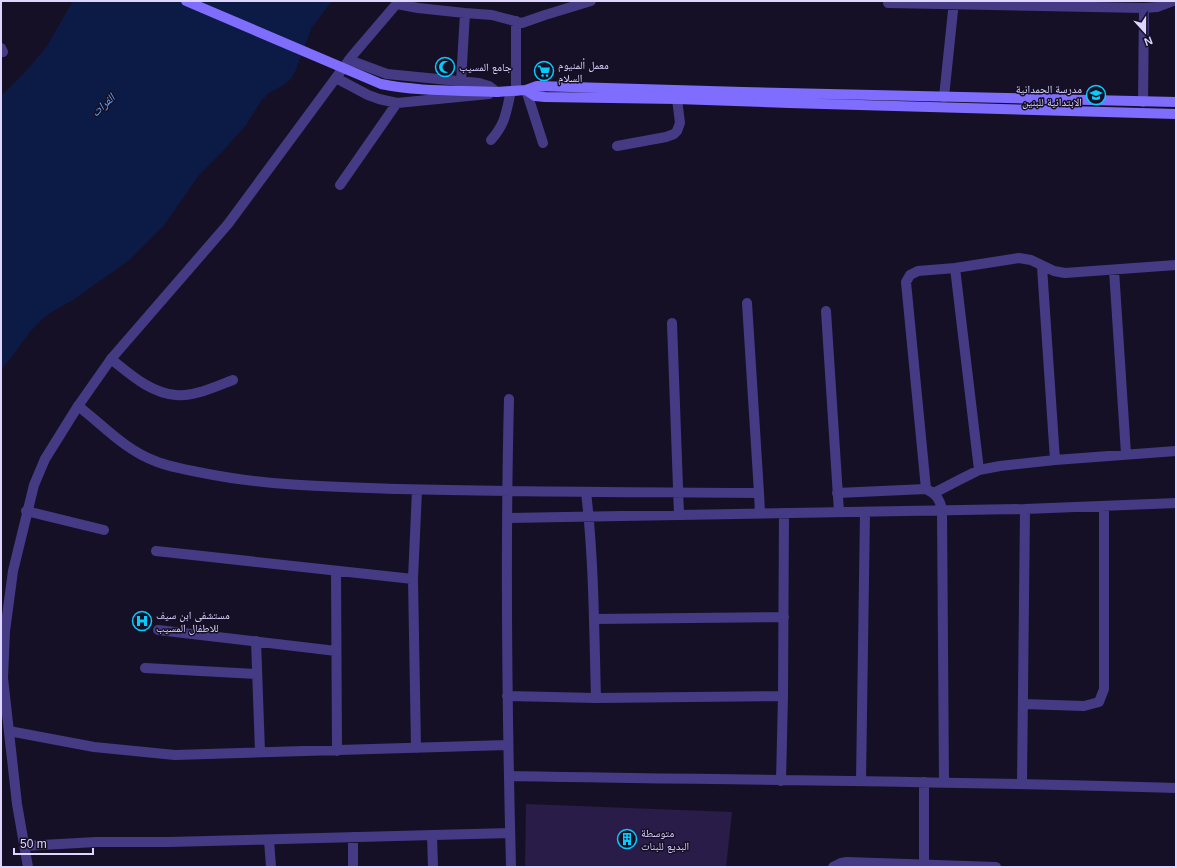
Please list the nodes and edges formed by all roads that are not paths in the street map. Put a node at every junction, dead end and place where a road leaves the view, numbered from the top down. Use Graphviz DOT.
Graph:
graph roads {
  1 [pos="186,1"];
  2 [pos="591,1"];
  3 [pos="1173,1"];
  4 [pos="398,2"];
  5 [pos="888,3"];
  6 [pos="954,3"];
  7 [pos="1144,8"];
  8 [pos="465,13"];
  9 [pos="516,21"];
  10 [pos="349,60"];
  11 [pos="336,78"];
  12 [pos="461,81"];
  13 [pos="517,91"];
  14 [pos="497,92"];
  15 [pos="944,97"];
  16 [pos="677,99"];
  17 [pos="1143,102"];
  18 [pos="1176,102"];
  19 [pos="397,103"];
  20 [pos="1176,114"];
  21 [pos="491,140"];
  22 [pos="543,143"];
  23 [pos="617,146"];
  24 [pos="340,185"];
  25 [pos="1176,265"];
  26 [pos="1042,267"];
  27 [pos="955,268"];
  28 [pos="1114,270"];
  29 [pos="747,303"];
  30 [pos="826,312"];
  31 [pos="672,323"];
  32 [pos="111,359"];
  33 [pos="232,380"];
  34 [pos="509,399"];
  35 [pos="78,406"];
  36 [pos="1176,451"];
  37 [pos="1126,454"];
  38 [pos="1054,460"];
  39 [pos="979,470"];
  40 [pos="417,490"];
  41 [pos="930,491"];
  42 [pos="506,492"];
  43 [pos="586,492"];
  44 [pos="678,492"];
  45 [pos="759,493"];
  46 [pos="837,493"];
  47 [pos="1176,503"];
  48 [pos="1104,507"];
  49 [pos="1025,509"];
  50 [pos="942,510"];
  51 [pos="26,511"];
  52 [pos="839,512"];
  53 [pos="865,512"];
  54 [pos="760,513"];
  55 [pos="784,513"];
  56 [pos="679,515"];
  57 [pos="589,516"];
  58 [pos="507,518"];
  59 [pos="104,530"];
  60 [pos="156,551"];
  61 [pos="336,571"];
  62 [pos="413,579"];
  63 [pos="784,616"];
  64 [pos="594,619"];
  65 [pos="158,630"];
  66 [pos="256,641"];
  67 [pos="336,651"];
  68 [pos="145,668"];
  69 [pos="257,674"];
  70 [pos="507,696"];
  71 [pos="783,696"];
  72 [pos="596,698"];
  73 [pos="1023,704"];
  74 [pos="9,731"];
  75 [pos="508,745"];
  76 [pos="416,748"];
  77 [pos="337,751"];
  78 [pos="260,752"];
  79 [pos="509,776"];
  80 [pos="781,781"];
  81 [pos="861,781"];
  82 [pos="924,782"];
  83 [pos="944,782"];
  84 [pos="1022,783"];
  85 [pos="1176,788"];
  86 [pos="510,833"];
  87 [pos="432,835"];
  88 [pos="353,837"];
  89 [pos="269,840"];
  90 [pos="24,846"];
  91 [pos="924,864"];
  92 [pos="28,867"];
  93 [pos="270,867"];
  94 [pos="353,867"];
  95 [pos="433,867"];
  96 [pos="511,867"];
  97 [pos="833,867"];
  98 [pos="996,867"];
  1 -- 14 [label="main road, bridge"];
  2 -- 9 [label="street"];
  3 -- 7 [label="street"];
  4 -- 8 [label="street"];
  4 -- 10 [label="street"];
  5 -- 6 [label="street"];
  6 -- 7 [label="street"];
  6 -- 15 [label="street"];
  7 -- 17 [label="street"];
  8 -- 9 [label="street"];
  8 -- 12 [label="street"];
  9 -- 13 [label="street"];
  10 -- 11 [label="street"];
  10 -- 12 [label="street"];
  11 -- 19 [label="street"];
  11 -- 32 [label="street"];
  12 -- 14 [label="street"];
  13 -- 14 [label="main road"];
  13 -- 15 [label="main road"];
  13 -- 16 [label="main road"];
  13 -- 21 [label="street"];
  13 -- 22 [label="street"];
  14 -- 19 [label="street"];
  15 -- 17 [label="main road"];
  16 -- 20 [label="main road"];
  16 -- 23 [label="street"];
  17 -- 18 [label="main road"];
  19 -- 24 [label="street"];
  25 -- 28 [label="street"];
  26 -- 27 [label="street"];
  26 -- 28 [label="street"];
  26 -- 38 [label="street"];
  27 -- 39 [label="street"];
  27 -- 41 [label="street"];
  28 -- 37 [label="street"];
  29 -- 45 [label="street"];
  30 -- 46 [label="street"];
  31 -- 44 [label="street"];
  32 -- 33 [label="street"];
  32 -- 35 [label="street"];
  34 -- 42 [label="street"];
  35 -- 40 [label="street"];
  35 -- 51 [label="street"];
  36 -- 37 [label="street"];
  37 -- 38 [label="street"];
  38 -- 39 [label="street"];
  39 -- 41 [label="street"];
  40 -- 42 [label="street"];
  40 -- 62 [label="street"];
  41 -- 46 [label="street"];
  41 -- 50 [label="street"];
  42 -- 43 [label="street"];
  42 -- 58 [label="street"];
  43 -- 44 [label="street"];
  43 -- 57 [label="street"];
  44 -- 45 [label="street"];
  44 -- 56 [label="street"];
  45 -- 54 [label="street"];
  46 -- 52 [label="street"];
  47 -- 48 [label="street"];
  48 -- 49 [label="street"];
  48 -- 73 [label="street"];
  49 -- 50 [label="street"];
  49 -- 73 [label="street"];
  50 -- 53 [label="street"];
  50 -- 83 [label="street"];
  51 -- 59 [label="street"];
  51 -- 74 [label="street"];
  52 -- 53 [label="street"];
  52 -- 55 [label="street"];
  53 -- 81 [label="street"];
  54 -- 55 [label="street"];
  54 -- 56 [label="street"];
  55 -- 63 [label="street"];
  56 -- 57 [label="street"];
  57 -- 58 [label="street"];
  57 -- 64 [label="street"];
  58 -- 70 [label="street"];
  60 -- 61 [label="street"];
  61 -- 62 [label="street"];
  61 -- 67 [label="street"];
  62 -- 76 [label="street"];
  63 -- 64 [label="street"];
  63 -- 71 [label="street"];
  64 -- 72 [label="street"];
  65 -- 66 [label="street"];
  66 -- 67 [label="street"];
  66 -- 69 [label="street"];
  67 -- 77 [label="street"];
  68 -- 69 [label="street"];
  69 -- 78 [label="street"];
  70 -- 72 [label="street"];
  70 -- 75 [label="street"];
  71 -- 72 [label="street"];
  71 -- 80 [label="street"];
  73 -- 84 [label="street"];
  74 -- 78 [label="street"];
  74 -- 90 [label="street"];
  75 -- 76 [label="street"];
  75 -- 79 [label="street"];
  76 -- 77 [label="street"];
  77 -- 78 [label="street"];
  79 -- 80 [label="street"];
  79 -- 86 [label="street"];
  80 -- 81 [label="street"];
  81 -- 82 [label="street"];
  82 -- 83 [label="street"];
  82 -- 91 [label="street"];
  83 -- 84 [label="street"];
  84 -- 85 [label="street"];
  86 -- 87 [label="street"];
  86 -- 96 [label="street"];
  87 -- 88 [label="street"];
  87 -- 95 [label="street"];
  88 -- 89 [label="street"];
  88 -- 94 [label="street"];
  89 -- 90 [label="street"];
  89 -- 93 [label="street"];
  90 -- 92 [label="street"];
  91 -- 97 [label="street"];
  91 -- 98 [label="street"];
}
